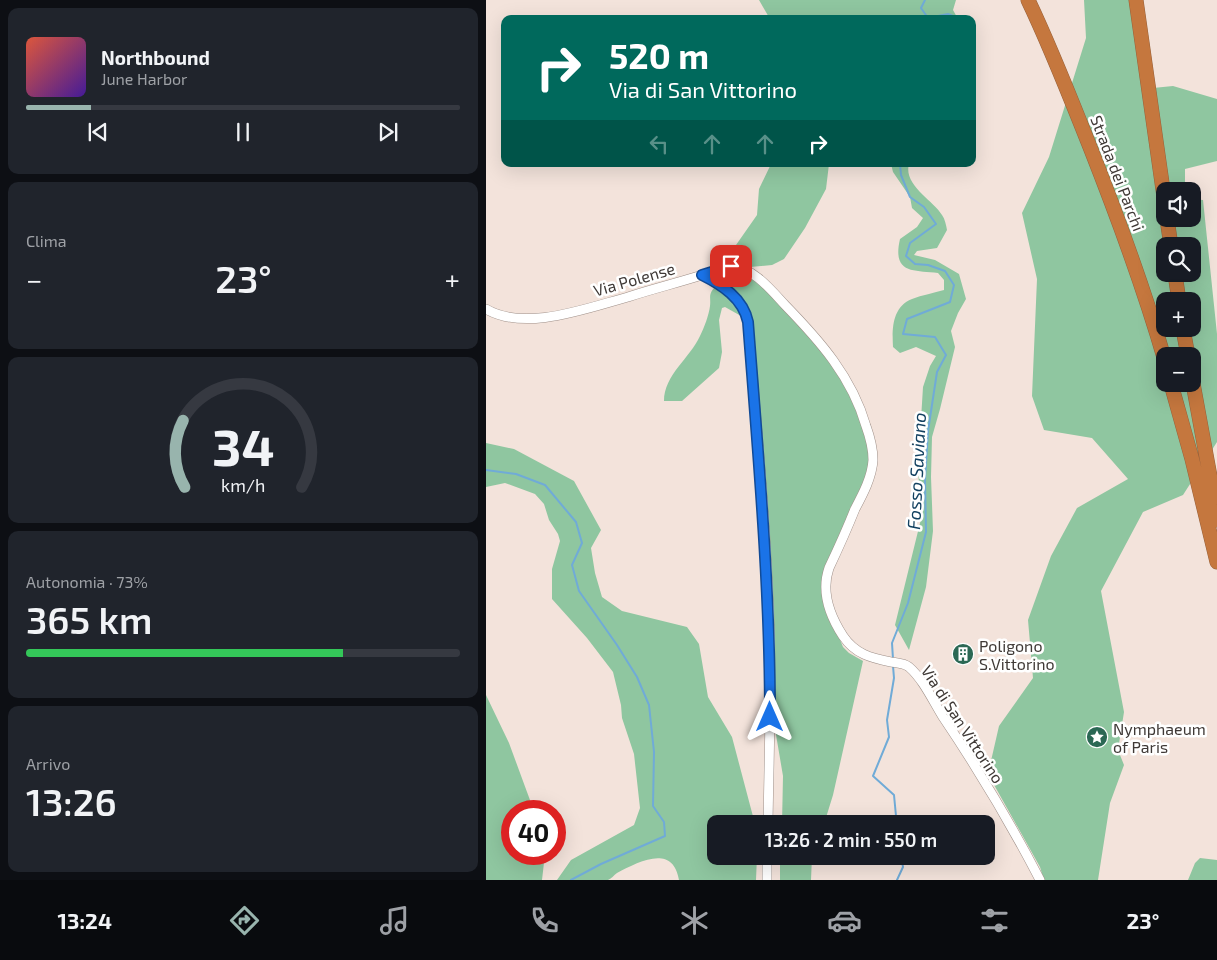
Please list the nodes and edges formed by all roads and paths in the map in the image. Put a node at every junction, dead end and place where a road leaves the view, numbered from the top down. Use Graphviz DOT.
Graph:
graph roads {
  1 [pos="1028,0"];
  2 [pos="1039,0"];
  3 [pos="1136,0"];
  4 [pos="1162,182"];
  5 [pos="1110,186"];
  6 [pos="702,275"];
  7 [pos="486,309"];
  8 [pos="1160,347"];
  9 [pos="1169,347"];
  10 [pos="1173,392"];
  11 [pos="1182,392"];
  12 [pos="1195,392"];
  13 [pos="1217,514"];
  14 [pos="1217,520"];
  15 [pos="1217,562"];
  16 [pos="768,815"];
  17 [pos="767,865"];
  18 [pos="766,880"];
  19 [pos="1040,880"];
  1 -- 5 [label="highway, Strada dei Parchi"];
  2 -- 5 [label="highway, Strada dei Parchi"];
  3 -- 4 [label="highway"];
  5 -- 8 [label="highway, Strada dei Parchi"];
  5 -- 9 [label="highway, Strada dei Parchi"];
  6 -- 7 [label="street, Via Polense"];
  6 -- 16 [label="street"];
  6 -- 19 [label="street, Via di San Vittorino"];
  10 -- 15 [label="highway"];
  11 -- 14 [label="highway"];
  12 -- 13 [label="highway"];
  17 -- 18 [label="street"];
}
